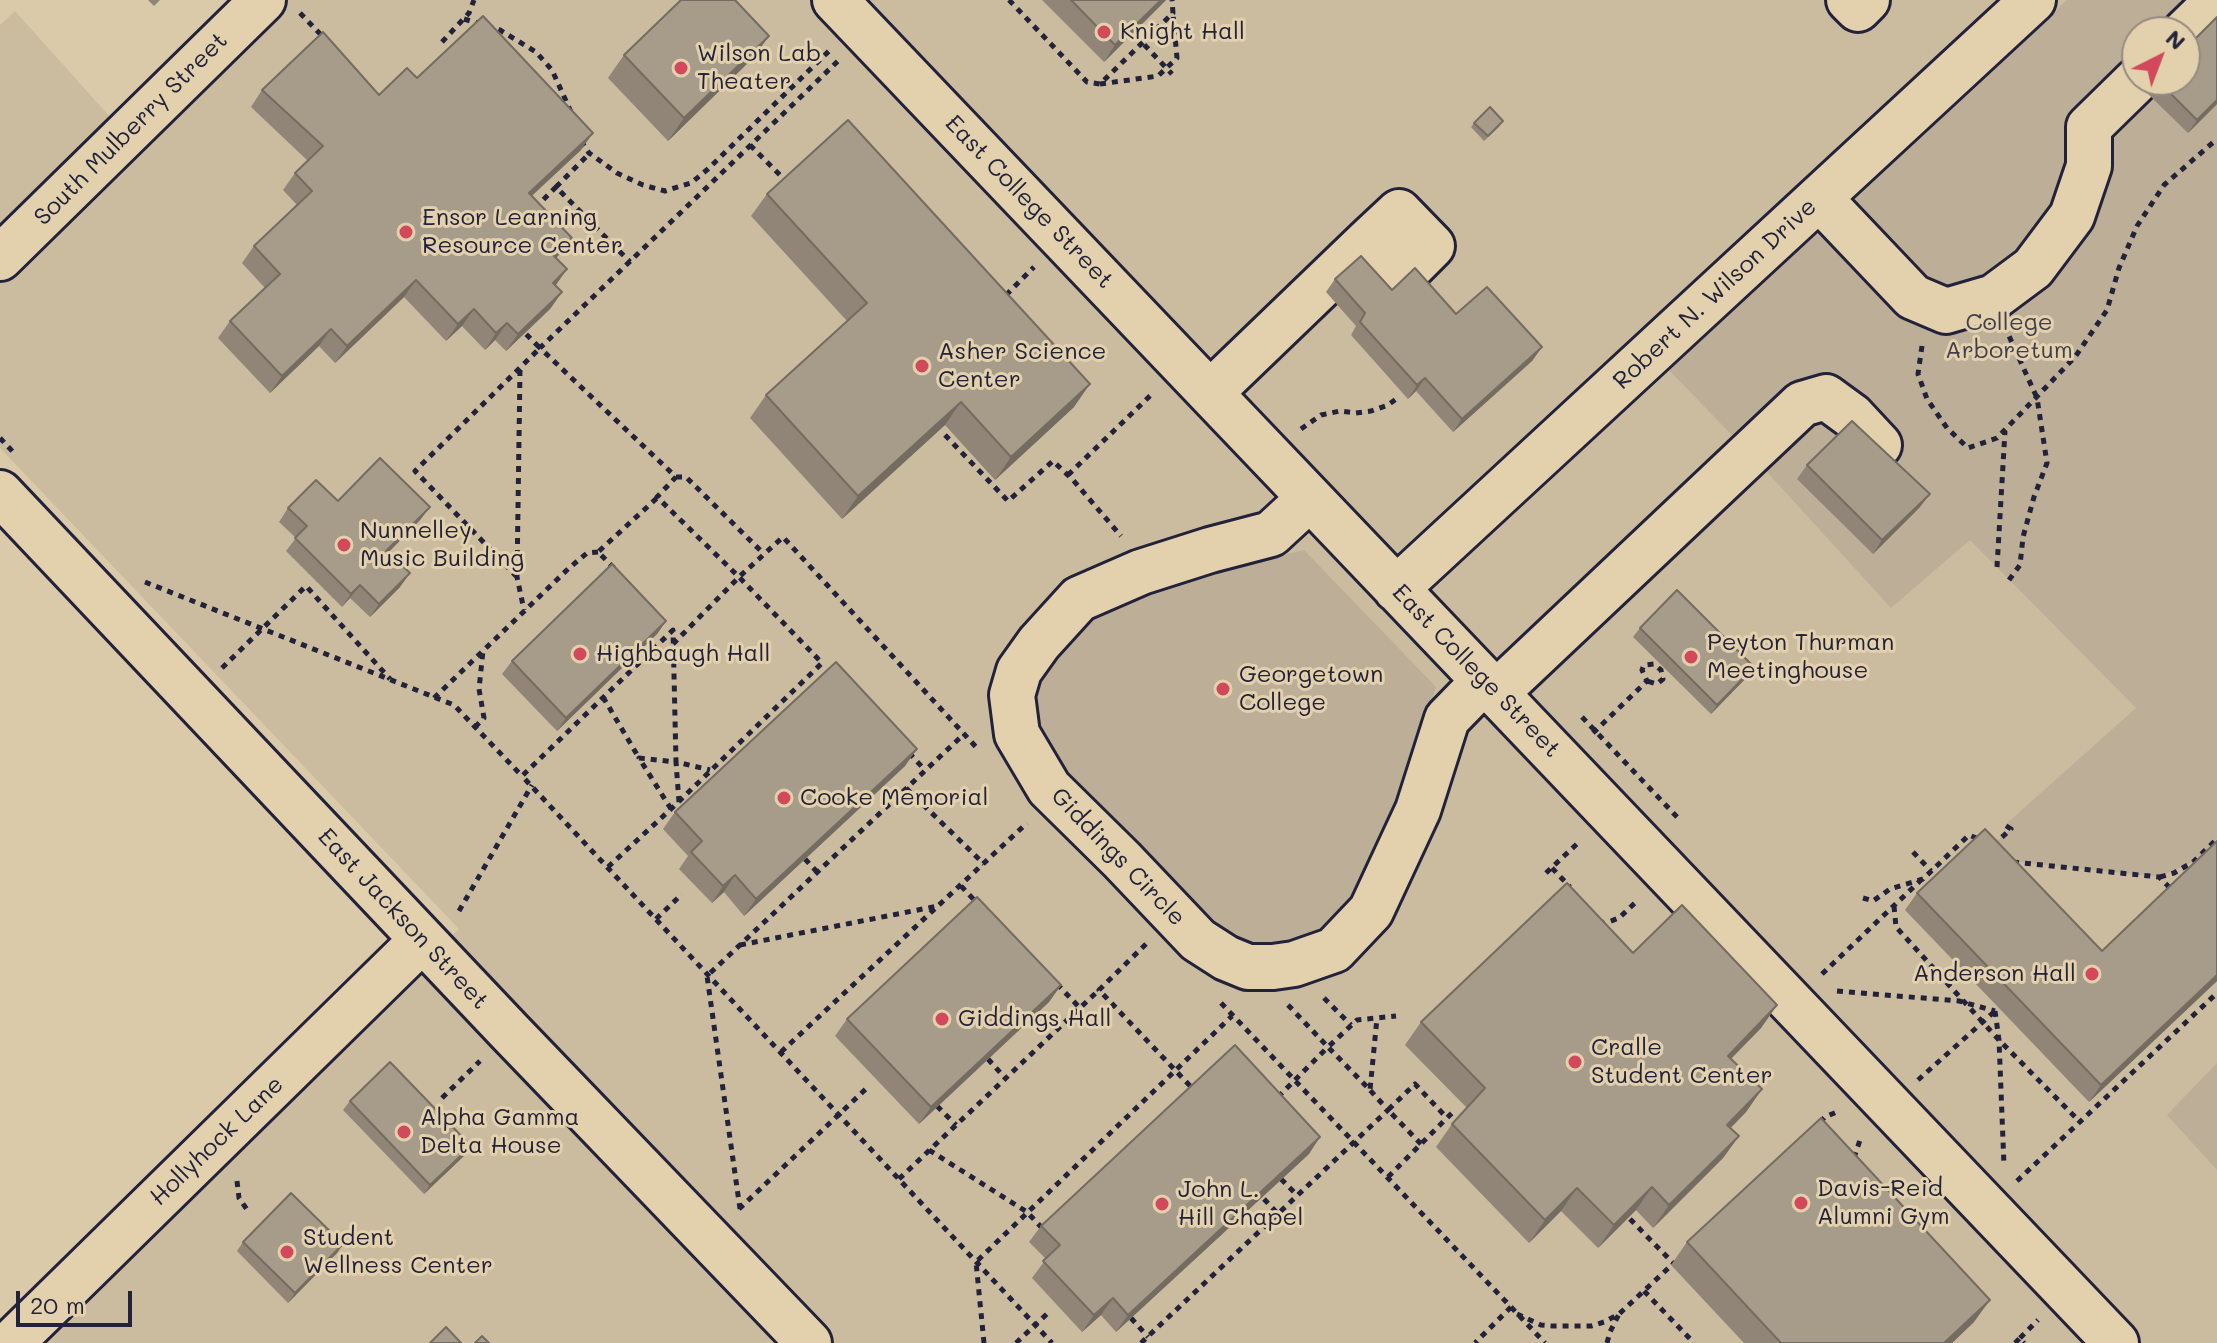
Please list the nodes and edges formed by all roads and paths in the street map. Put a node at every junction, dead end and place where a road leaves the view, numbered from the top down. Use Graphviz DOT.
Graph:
graph roads {
  1 [pos="474,0"];
  2 [pos="835,0"];
  3 [pos="1009,0"];
  4 [pos="1172,0"];
  5 [pos="1849,0"];
  6 [pos="1867,0"];
  7 [pos="2033,0"];
  8 [pos="2217,1"];
  9 [pos="278,3"];
  10 [pos="1173,13"];
  11 [pos="2201,16"];
  12 [pos="464,19"];
  13 [pos="1136,36"];
  14 [pos="324,38"];
  15 [pos="442,42"];
  16 [pos="1142,42"];
  17 [pos="835,46"];
  18 [pos="833,65"];
  19 [pos="1167,68"];
  20 [pos="1172,74"];
  21 [pos="1100,84"];
  22 [pos="2121,96"];
  23 [pos="574,119"];
  24 [pos="578,132"];
  25 [pos="2217,139"];
  26 [pos="750,145"];
  27 [pos="589,153"];
  28 [pos="788,183"];
  29 [pos="556,187"];
  30 [pos="1819,198"];
  31 [pos="528,214"];
  32 [pos="1368,241"];
  33 [pos="0,258"];
  34 [pos="1040,261"];
  35 [pos="630,262"];
  36 [pos="1006,295"];
  37 [pos="2005,326"];
  38 [pos="526,334"];
  39 [pos="1923,335"];
  40 [pos="540,348"];
  41 [pos="520,369"];
  42 [pos="1160,387"];
  43 [pos="1210,393"];
  44 [pos="1399,397"];
  45 [pos="2037,398"];
  46 [pos="2005,430"];
  47 [pos="1297,433"];
  48 [pos="945,435"];
  49 [pos="1879,445"];
  50 [pos="1068,475"];
  51 [pos="676,477"];
  52 [pos="0,493"];
  53 [pos="657,497"];
  54 [pos="1310,498"];
  55 [pos="1123,537"];
  56 [pos="598,552"];
  57 [pos="764,554"];
  58 [pos="1997,567"];
  59 [pos="620,574"];
  60 [pos="517,577"];
  61 [pos="739,577"];
  62 [pos="2009,580"];
  63 [pos="152,585"];
  64 [pos="1396,589"];
  65 [pos="524,610"];
  66 [pos="263,630"];
  67 [pos="673,644"];
  68 [pos="484,650"];
  69 [pos="822,663"];
  70 [pos="216,674"];
  71 [pos="832,674"];
  72 [pos="1647,681"];
  73 [pos="393,682"];
  74 [pos="1490,687"];
  75 [pos="603,697"];
  76 [pos="434,698"];
  77 [pos="1573,708"];
  78 [pos="475,727"];
  79 [pos="1595,731"];
  80 [pos="904,749"];
  81 [pos="639,758"];
  82 [pos="676,762"];
  83 [pos="711,770"];
  84 [pos="925,770"];
  85 [pos="522,776"];
  86 [pos="532,785"];
  87 [pos="906,788"];
  88 [pos="679,802"];
  89 [pos="671,809"];
  90 [pos="1037,814"];
  91 [pos="1678,818"];
  92 [pos="2005,825"];
  93 [pos="1588,834"];
  94 [pos="2217,839"];
  95 [pos="1913,852"];
  96 [pos="805,859"];
  97 [pos="2000,860"];
  98 [pos="984,864"];
  99 [pos="608,867"];
  100 [pos="1552,868"];
  101 [pos="1931,871"];
  102 [pos="817,872"];
  103 [pos="1546,873"];
  104 [pos="2159,877"];
  105 [pos="1923,879"];
  106 [pos="961,886"];
  107 [pos="1573,890"];
  108 [pos="2172,890"];
  109 [pos="682,894"];
  110 [pos="1863,898"];
  111 [pos="1694,900"];
  112 [pos="939,906"];
  113 [pos="1894,906"];
  114 [pos="983,908"];
  115 [pos="459,911"];
  116 [pos="1593,912"];
  117 [pos="656,919"];
  118 [pos="1156,935"];
  119 [pos="422,940"];
  120 [pos="739,946"];
  121 [pos="1047,975"];
  122 [pos="707,976"];
  123 [pos="1816,980"];
  124 [pos="1099,990"];
  125 [pos="1836,991"];
  126 [pos="1320,993"];
  127 [pos="2217,993"];
  128 [pos="1279,996"];
  129 [pos="1216,998"];
  130 [pos="1967,1005"];
  131 [pos="1080,1008"];
  132 [pos="1995,1011"];
  133 [pos="1232,1016"];
  134 [pos="1396,1016"];
  135 [pos="1377,1018"];
  136 [pos="1983,1022"];
  137 [pos="1351,1025"];
  138 [pos="1999,1040"];
  139 [pos="1328,1047"];
  140 [pos="781,1052"];
  141 [pos="487,1055"];
  142 [pos="988,1059"];
  143 [pos="1175,1070"];
  144 [pos="1005,1078"];
  145 [pos="1295,1080"];
  146 [pos="1914,1084"];
  147 [pos="869,1086"];
  148 [pos="1194,1090"];
  149 [pos="1370,1090"];
  150 [pos="442,1098"];
  151 [pos="1272,1103"];
  152 [pos="937,1106"];
  153 [pos="1850,1109"];
  154 [pos="1388,1110"];
  155 [pos="1454,1111"];
  156 [pos="838,1115"];
  157 [pos="1447,1118"];
  158 [pos="2080,1122"];
  159 [pos="1865,1124"];
  160 [pos="956,1125"];
  161 [pos="1815,1128"];
  162 [pos="1355,1142"];
  163 [pos="1421,1144"];
  164 [pos="929,1150"];
  165 [pos="1851,1167"];
  166 [pos="237,1171"];
  167 [pos="1388,1177"];
  168 [pos="2004,1178"];
  169 [pos="899,1179"];
  170 [pos="1281,1179"];
  171 [pos="2014,1184"];
  172 [pos="1298,1196"];
  173 [pos="1264,1199"];
  174 [pos="740,1209"];
  175 [pos="248,1211"];
  176 [pos="1027,1212"];
  177 [pos="1278,1214"];
  178 [pos="730,1218"];
  179 [pos="1630,1219"];
  180 [pos="1043,1230"];
  181 [pos="1684,1253"];
  182 [pos="976,1262"];
  183 [pos="1673,1263"];
  184 [pos="1644,1291"];
  185 [pos="1511,1307"];
  186 [pos="1049,1312"];
  187 [pos="1517,1314"];
  188 [pos="1619,1314"];
  189 [pos="2045,1314"];
  190 [pos="1131,1318"];
  191 [pos="1034,1325"];
  192 [pos="1148,1337"];
  193 [pos="2020,1341"];
  194 [pos="11,1343"];
  195 [pos="809,1343"];
  196 [pos="984,1343"];
  197 [pos="1016,1343"];
  198 [pos="1052,1343"];
  199 [pos="1141,1343"];
  200 [pos="1475,1343"];
  201 [pos="1545,1343"];
  202 [pos="1607,1343"];
  203 [pos="1694,1343"];
  204 [pos="2116,1343"];
  1 -- 12 [label="path"];
  2 -- 43 [label="street, East College Street"];
  3 -- 21 [label="path"];
  4 -- 10 [label="path"];
  5 -- 6 [label="street"];
  7 -- 30 [label="street, Robert N. Wilson Drive"];
  8 -- 11 [label="street"];
  9 -- 14 [label="path"];
  9 -- 33 [label="street, South Mulberry Street"];
  10 -- 16 [label="path"];
  10 -- 19 [label="path"];
  12 -- 15 [label="path"];
  12 -- 23 [label="path"];
  13 -- 16 [label="path"];
  16 -- 19 [label="path"];
  16 -- 21 [label="path"];
  17 -- 27 [label="path"];
  18 -- 26 [label="path"];
  19 -- 20 [label="path"];
  19 -- 21 [label="path"];
  22 -- 30 [label="street"];
  24 -- 27 [label="path"];
  25 -- 45 [label="path"];
  26 -- 28 [label="path"];
  26 -- 35 [label="path"];
  27 -- 29 [label="path"];
  29 -- 31 [label="path"];
  29 -- 35 [label="path"];
  30 -- 64 [label="street, Robert N. Wilson Drive"];
  32 -- 43 [label="street"];
  34 -- 36 [label="path"];
  35 -- 40 [label="path"];
  37 -- 45 [label="path"];
  38 -- 40 [label="path"];
  39 -- 46 [label="path"];
  40 -- 41 [label="path"];
  40 -- 51 [label="path"];
  41 -- 60 [label="path"];
  41 -- 60 [label="path"];
  42 -- 50 [label="path"];
  43 -- 54 [label="street, East College Street"];
  44 -- 47 [label="path"];
  45 -- 46 [label="path"];
  45 -- 62 [label="path"];
  46 -- 58 [label="path"];
  48 -- 50 [label="path"];
  49 -- 74 [label="street, Giddings Circle"];
  50 -- 55 [label="path"];
  51 -- 53 [label="path"];
  51 -- 57 [label="path"];
  52 -- 119 [label="street, East Jackson Street"];
  53 -- 56 [label="path"];
  53 -- 61 [label="path"];
  54 -- 64 [label="street, East College Street"];
  54 -- 74 [label="street, Giddings Circle"];
  56 -- 59 [label="path"];
  56 -- 65 [label="path"];
  57 -- 61 [label="path"];
  57 -- 84 [label="path"];
  60 -- 65 [label="path"];
  61 -- 67 [label="path"];
  61 -- 69 [label="path"];
  63 -- 66 [label="path"];
  64 -- 74 [label="street, East College Street"];
  65 -- 68 [label="path"];
  66 -- 70 [label="path"];
  66 -- 73 [label="path"];
  66 -- 73 [label="path"];
  67 -- 75 [label="path"];
  67 -- 82 [label="path"];
  68 -- 76 [label="path"];
  68 -- 78 [label="path"];
  69 -- 71 [label="path"];
  69 -- 83 [label="path"];
  72 -- 72 [label="path"];
  72 -- 79 [label="path"];
  73 -- 76 [label="path"];
  74 -- 111 [label="street, East College Street"];
  75 -- 81 [label="path"];
  75 -- 85 [label="path"];
  76 -- 78 [label="path"];
  77 -- 79 [label="path"];
  78 -- 85 [label="path"];
  79 -- 91 [label="path"];
  80 -- 84 [label="path"];
  81 -- 82 [label="path"];
  81 -- 89 [label="path"];
  82 -- 83 [label="path"];
  82 -- 88 [label="path"];
  83 -- 88 [label="path"];
  84 -- 87 [label="path"];
  85 -- 86 [label="path"];
  86 -- 99 [label="path"];
  86 -- 115 [label="path"];
  87 -- 98 [label="path"];
  87 -- 102 [label="path"];
  88 -- 89 [label="path"];
  89 -- 99 [label="path"];
  90 -- 98 [label="path"];
  92 -- 101 [label="path"];
  93 -- 100 [label="path"];
  94 -- 104 [label="path"];
  95 -- 101 [label="path"];
  96 -- 102 [label="path"];
  97 -- 104 [label="path"];
  98 -- 106 [label="path"];
  99 -- 117 [label="path"];
  100 -- 103 [label="path"];
  100 -- 107 [label="path"];
  101 -- 105 [label="path"];
  102 -- 120 [label="path"];
  104 -- 108 [label="path"];
  105 -- 110 [label="path"];
  105 -- 113 [label="path"];
  106 -- 112 [label="path"];
  106 -- 114 [label="path"];
  109 -- 117 [label="path"];
  111 -- 116 [label="path"];
  111 -- 204 [label="street, East College Street"];
  112 -- 120 [label="path"];
  112 -- 140 [label="path"];
  113 -- 123 [label="path"];
  113 -- 130 [label="path"];
  117 -- 122 [label="path"];
  118 -- 124 [label="path"];
  119 -- 194 [label="street, Hollyhock Lane"];
  119 -- 195 [label="street, East Jackson Street"];
  120 -- 122 [label="path"];
  121 -- 131 [label="path"];
  122 -- 140 [label="path"];
  122 -- 174 [label="path"];
  124 -- 131 [label="path"];
  124 -- 143 [label="path"];
  125 -- 130 [label="path"];
  126 -- 137 [label="path"];
  127 -- 158 [label="path"];
  128 -- 139 [label="path"];
  129 -- 133 [label="path"];
  130 -- 132 [label="path"];
  130 -- 136 [label="path"];
  131 -- 144 [label="path"];
  132 -- 136 [label="path"];
  132 -- 138 [label="path"];
  133 -- 143 [label="path"];
  133 -- 145 [label="path"];
  134 -- 135 [label="path"];
  135 -- 137 [label="path"];
  135 -- 149 [label="path"];
  136 -- 138 [label="path"];
  136 -- 146 [label="path"];
  137 -- 139 [label="path"];
  138 -- 158 [label="path"];
  138 -- 168 [label="path"];
  139 -- 145 [label="path"];
  139 -- 149 [label="path"];
  140 -- 156 [label="path"];
  141 -- 150 [label="path"];
  142 -- 144 [label="path"];
  143 -- 148 [label="path"];
  143 -- 176 [label="path"];
  144 -- 160 [label="path"];
  145 -- 151 [label="path"];
  145 -- 162 [label="path"];
  147 -- 156 [label="path"];
  149 -- 154 [label="path"];
  152 -- 160 [label="path"];
  153 -- 161 [label="path"];
  154 -- 157 [label="path"];
  154 -- 162 [label="path"];
  154 -- 163 [label="path"];
  155 -- 157 [label="path"];
  156 -- 169 [label="path"];
  156 -- 174 [label="path"];
  157 -- 163 [label="path"];
  158 -- 171 [label="path"];
  159 -- 165 [label="path"];
  160 -- 164 [label="path"];
  162 -- 167 [label="path"];
  162 -- 172 [label="path"];
  163 -- 167 [label="path"];
  164 -- 169 [label="path"];
  164 -- 176 [label="path"];
  166 -- 175 [label="path"];
  167 -- 185 [label="path"];
  169 -- 182 [label="path"];
  170 -- 172 [label="path"];
  172 -- 177 [label="path"];
  173 -- 177 [label="path"];
  174 -- 178 [label="path"];
  176 -- 180 [label="path"];
  176 -- 182 [label="path"];
  177 -- 192 [label="path"];
  179 -- 183 [label="path"];
  181 -- 183 [label="path"];
  182 -- 191 [label="path"];
  182 -- 196 [label="path"];
  183 -- 184 [label="path"];
  184 -- 188 [label="path"];
  184 -- 203 [label="path"];
  185 -- 187 [label="path"];
  185 -- 200 [label="path"];
  186 -- 191 [label="path"];
  187 -- 188 [label="path"];
  187 -- 201 [label="path"];
  188 -- 202 [label="path"];
  189 -- 193 [label="path"];
  190 -- 192 [label="path"];
  191 -- 197 [label="path"];
  191 -- 198 [label="path"];
  192 -- 199 [label="path"];
}
